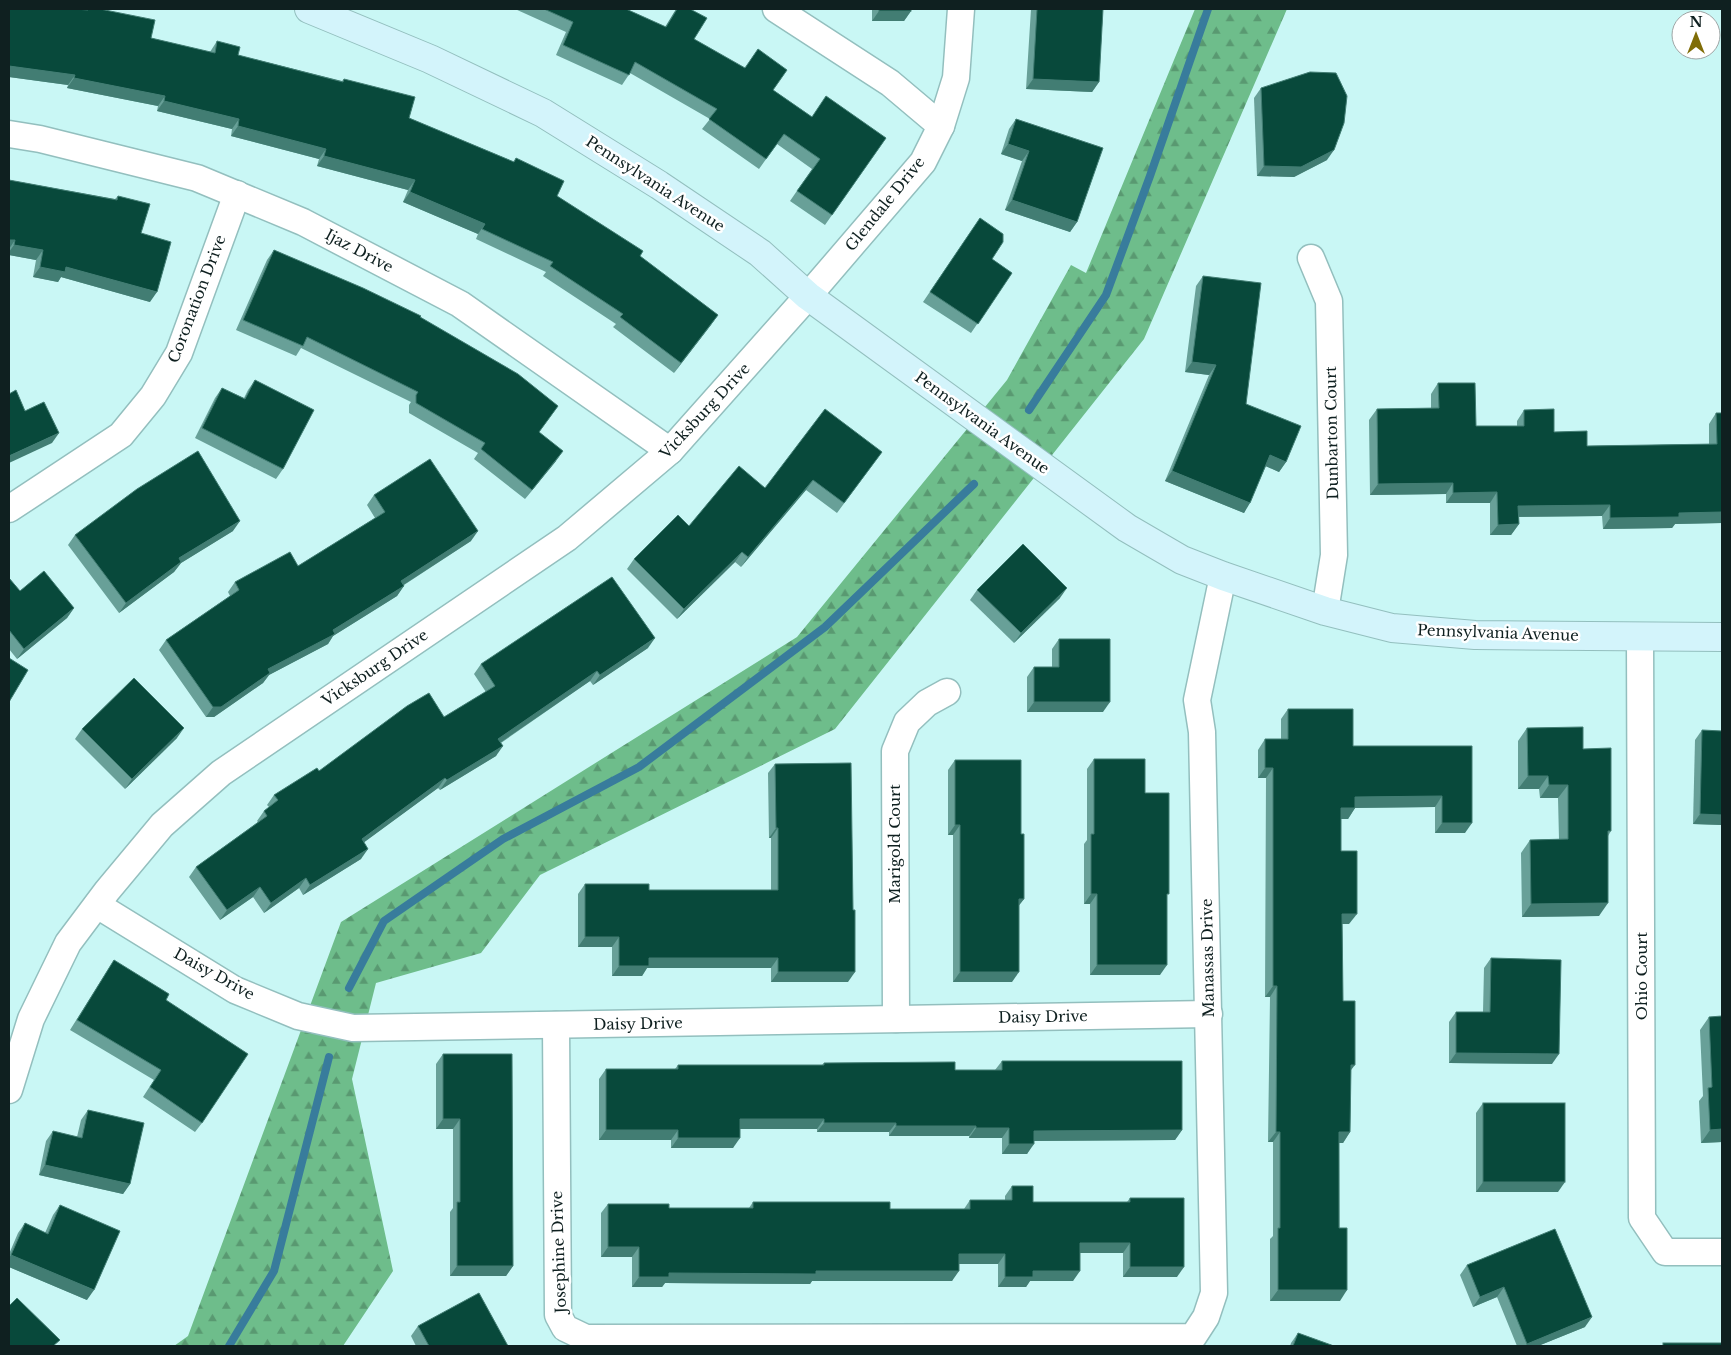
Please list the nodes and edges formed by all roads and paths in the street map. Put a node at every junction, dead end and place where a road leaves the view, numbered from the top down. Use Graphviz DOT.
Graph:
graph roads {
  1 [pos="309,9"];
  2 [pos="776,9"];
  3 [pos="960,9"];
  4 [pos="941,126"];
  5 [pos="9,134"];
  6 [pos="237,194"];
  7 [pos="1310,258"];
  8 [pos="808,296"];
  9 [pos="670,451"];
  10 [pos="9,509"];
  11 [pos="1223,576"];
  12 [pos="1325,611"];
  13 [pos="1640,637"];
  14 [pos="1722,637"];
  15 [pos="947,692"];
  16 [pos="96,905"];
  17 [pos="1209,1014"];
  18 [pos="896,1019"];
  19 [pos="556,1025"];
  20 [pos="9,1090"];
  21 [pos="1722,1252"];
  22 [pos="1193,1336"];
  1 -- 8 [label="street, Pennsylvania Avenue"];
  2 -- 4 [label="street"];
  3 -- 4 [label="street"];
  4 -- 8 [label="street, Glendale Drive"];
  5 -- 6 [label="street, Ijaz Drive"];
  6 -- 9 [label="street, Ijaz Drive"];
  6 -- 10 [label="street, Coronation Drive"];
  7 -- 12 [label="street, Dunbarton Court"];
  8 -- 9 [label="street, Vicksburg Drive"];
  8 -- 11 [label="street, Pennsylvania Avenue"];
  9 -- 16 [label="street, Vicksburg Drive"];
  11 -- 12 [label="street, Pennsylvania Avenue"];
  11 -- 17 [label="street, Manassas Drive"];
  12 -- 13 [label="street, Pennsylvania Avenue"];
  13 -- 14 [label="street, Pennsylvania Avenue"];
  13 -- 21 [label="street, Ohio Court"];
  15 -- 18 [label="street, Marigold Court"];
  16 -- 19 [label="street, Daisy Drive"];
  16 -- 20 [label="street, Vicksburg Drive"];
  17 -- 18 [label="street, Daisy Drive"];
  17 -- 22 [label="street, Manassas Drive"];
  18 -- 19 [label="street, Daisy Drive"];
  19 -- 22 [label="street, Josephine Drive"];
}
